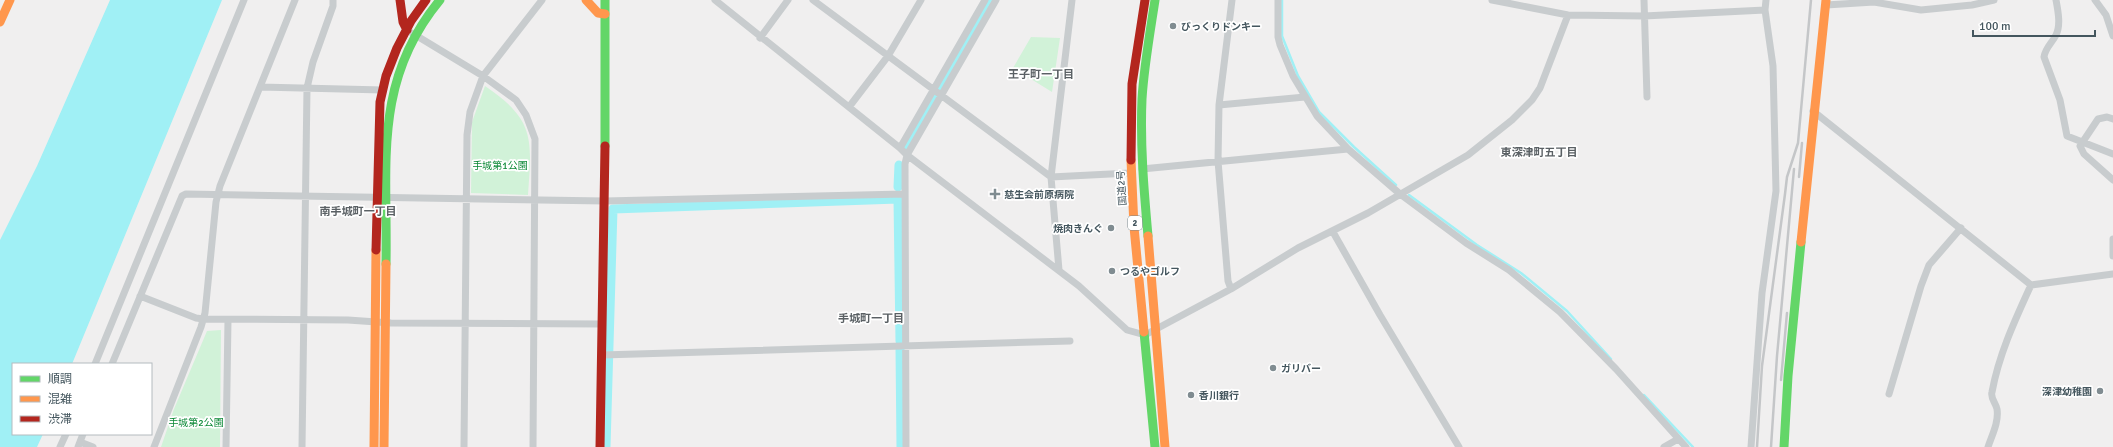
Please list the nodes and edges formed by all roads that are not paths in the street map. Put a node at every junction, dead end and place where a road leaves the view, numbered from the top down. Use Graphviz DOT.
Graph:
graph roads {
  1 [pos="10,0"];
  2 [pos="244,0"];
  3 [pos="294,0"];
  4 [pos="333,0"];
  5 [pos="400,0"];
  6 [pos="426,0"];
  7 [pos="440,0"];
  8 [pos="542,0"];
  9 [pos="586,0"];
  10 [pos="605,0"];
  11 [pos="715,0"];
  12 [pos="788,0"];
  13 [pos="813,0"];
  14 [pos="921,0"];
  15 [pos="985,0"];
  16 [pos="996,0"];
  17 [pos="1072,0"];
  18 [pos="1145,0"];
  19 [pos="1155,0"];
  20 [pos="1232,0"];
  21 [pos="1278,0"];
  22 [pos="1492,0"];
  23 [pos="1528,0"];
  24 [pos="1644,0"];
  25 [pos="1766,0"];
  26 [pos="1994,0"];
  27 [pos="2056,0"];
  28 [pos="2096,0"];
  29 [pos="1971,2"];
  30 [pos="1826,3"];
  31 [pos="1908,4"];
  32 [pos="1528,8"];
  33 [pos="1765,10"];
  34 [pos="605,14"];
  35 [pos="1568,15"];
  36 [pos="1644,16"];
  37 [pos="0,22"];
  38 [pos="411,32"];
  39 [pos="2113,36"];
  40 [pos="760,38"];
  41 [pos="888,56"];
  42 [pos="483,76"];
  43 [pos="260,87"];
  44 [pos="307,88"];
  45 [pos="383,90"];
  46 [pos="936,93"];
  47 [pos="1305,97"];
  48 [pos="1647,97"];
  49 [pos="1219,105"];
  50 [pos="849,107"];
  51 [pos="1813,111"];
  52 [pos="2113,119"];
  53 [pos="2083,144"];
  54 [pos="900,148"];
  55 [pos="1348,149"];
  56 [pos="2113,154"];
  57 [pos="907,155"];
  58 [pos="1218,161"];
  59 [pos="1142,169"];
  60 [pos="1130,173"];
  61 [pos="1050,177"];
  62 [pos="2113,180"];
  63 [pos="217,194"];
  64 [pos="904,194"];
  65 [pos="1400,194"];
  66 [pos="306,195"];
  67 [pos="382,198"];
  68 [pos="466,198"];
  69 [pos="534,200"];
  70 [pos="605,201"];
  71 [pos="1961,228"];
  72 [pos="1333,232"];
  73 [pos="2113,239"];
  74 [pos="2113,256"];
  75 [pos="1058,270"];
  76 [pos="2113,274"];
  77 [pos="2031,286"];
  78 [pos="1231,289"];
  79 [pos="140,296"];
  80 [pos="203,319"];
  81 [pos="228,320"];
  82 [pos="304,321"];
  83 [pos="380,322"];
  84 [pos="534,323"];
  85 [pos="465,324"];
  86 [pos="602,324"];
  87 [pos="1155,330"];
  88 [pos="1145,335"];
  89 [pos="1070,341"];
  90 [pos="905,345"];
  91 [pos="602,355"];
  92 [pos="95,363"];
  93 [pos="112,363"];
  94 [pos="1889,394"];
  95 [pos="66,435"];
  96 [pos="1678,439"];
  97 [pos="79,444"];
  98 [pos="60,447"];
  99 [pos="93,447"];
  100 [pos="154,447"];
  101 [pos="226,447"];
  102 [pos="302,447"];
  103 [pos="374,447"];
  104 [pos="384,447"];
  105 [pos="464,447"];
  106 [pos="533,447"];
  107 [pos="600,447"];
  108 [pos="906,447"];
  109 [pos="1155,447"];
  110 [pos="1165,447"];
  111 [pos="1459,447"];
  112 [pos="1664,447"];
  113 [pos="1686,447"];
  114 [pos="1751,447"];
  115 [pos="1784,447"];
  116 [pos="1988,447"];
  1 -- 37 [label="main road"];
  2 -- 92 [label="street"];
  3 -- 43 [label="street"];
  4 -- 44 [label="street"];
  5 -- 38 [label="main road"];
  6 -- 38 [label="main road"];
  7 -- 38 [label="main road"];
  8 -- 42 [label="street"];
  9 -- 34 [label="main road"];
  10 -- 34 [label="main road"];
  11 -- 40 [label="street"];
  12 -- 40 [label="street"];
  13 -- 41 [label="street"];
  14 -- 41 [label="street"];
  15 -- 46 [label="street"];
  16 -- 46 [label="street"];
  17 -- 61 [label="street"];
  18 -- 60 [label="main road, 国道2号 / 2"];
  19 -- 59 [label="main road, 2"];
  20 -- 49 [label="street"];
  21 -- 47 [label="street"];
  22 -- 32 [label="street"];
  23 -- 32 [label="street"];
  24 -- 36 [label="street"];
  25 -- 33 [label="street"];
  26 -- 29 [label="street"];
  27 -- 53 [label="street"];
  28 -- 39 [label="street"];
  29 -- 31 [label="street"];
  30 -- 31 [label="street"];
  30 -- 51 [label="main road"];
  32 -- 35 [label="street"];
  33 -- 36 [label="street"];
  33 -- 114 [label="street"];
  34 -- 70 [label="main road"];
  35 -- 36 [label="street"];
  35 -- 65 [label="street"];
  36 -- 48 [label="street"];
  38 -- 42 [label="street"];
  38 -- 45 [label="main road"];
  38 -- 67 [label="main road"];
  40 -- 50 [label="street"];
  41 -- 46 [label="street"];
  41 -- 50 [label="street"];
  42 -- 68 [label="street"];
  42 -- 69 [label="street"];
  43 -- 44 [label="street"];
  43 -- 63 [label="street"];
  44 -- 45 [label="street"];
  44 -- 66 [label="street"];
  45 -- 67 [label="main road"];
  46 -- 54 [label="street"];
  46 -- 57 [label="street"];
  46 -- 61 [label="street"];
  47 -- 49 [label="street"];
  47 -- 55 [label="street"];
  49 -- 58 [label="street"];
  50 -- 54 [label="street"];
  51 -- 71 [label="street"];
  51 -- 115 [label="main road"];
  52 -- 53 [label="street"];
  53 -- 56 [label="street"];
  53 -- 62 [label="street"];
  54 -- 57 [label="street"];
  55 -- 58 [label="street"];
  55 -- 65 [label="street"];
  57 -- 64 [label="street"];
  57 -- 75 [label="street"];
  58 -- 59 [label="street"];
  58 -- 78 [label="street"];
  59 -- 87 [label="main road, 2"];
  60 -- 61 [label="street"];
  60 -- 88 [label="main road, 国道2号 / 2"];
  61 -- 75 [label="street"];
  63 -- 66 [label="street"];
  63 -- 79 [label="street"];
  63 -- 80 [label="street"];
  64 -- 70 [label="street"];
  64 -- 90 [label="street"];
  65 -- 72 [label="street"];
  65 -- 96 [label="street"];
  66 -- 67 [label="street"];
  66 -- 82 [label="street"];
  67 -- 68 [label="street"];
  67 -- 83 [label="main road"];
  68 -- 69 [label="street"];
  68 -- 85 [label="street"];
  69 -- 70 [label="street"];
  69 -- 84 [label="street"];
  70 -- 86 [label="main road"];
  71 -- 77 [label="street"];
  71 -- 94 [label="street"];
  72 -- 78 [label="street"];
  72 -- 111 [label="street"];
  73 -- 74 [label="street"];
  75 -- 88 [label="street"];
  76 -- 77 [label="street"];
  77 -- 116 [label="street"];
  78 -- 87 [label="street"];
  79 -- 80 [label="street"];
  79 -- 93 [label="street"];
  80 -- 81 [label="street"];
  80 -- 100 [label="street"];
  81 -- 82 [label="street"];
  81 -- 101 [label="street"];
  82 -- 83 [label="street"];
  82 -- 102 [label="street"];
  83 -- 85 [label="street"];
  83 -- 103 [label="main road"];
  83 -- 104 [label="main road"];
  84 -- 85 [label="street"];
  84 -- 86 [label="street"];
  84 -- 106 [label="street"];
  85 -- 105 [label="street"];
  86 -- 91 [label="main road"];
  87 -- 88 [label="street"];
  87 -- 110 [label="main road, 2"];
  88 -- 109 [label="main road, 国道2号 / 2"];
  89 -- 90 [label="street"];
  90 -- 91 [label="street"];
  90 -- 108 [label="street"];
  91 -- 107 [label="main road"];
  95 -- 98 [label="street"];
  96 -- 112 [label="street"];
  96 -- 113 [label="street"];
  97 -- 99 [label="street"];
}
